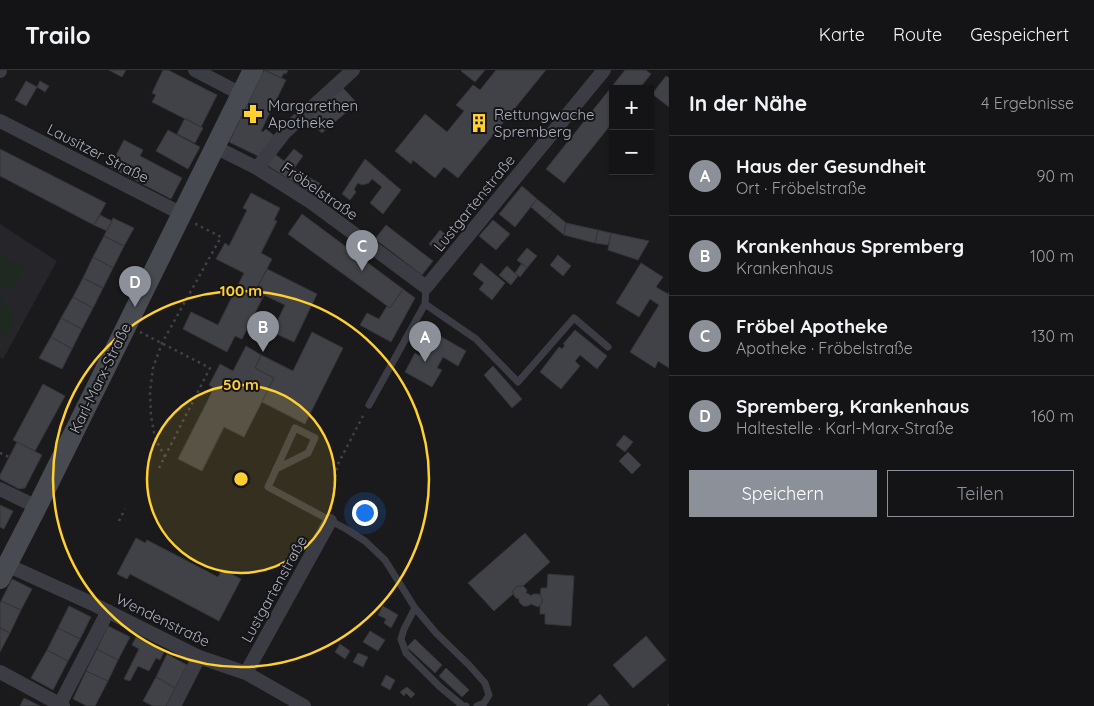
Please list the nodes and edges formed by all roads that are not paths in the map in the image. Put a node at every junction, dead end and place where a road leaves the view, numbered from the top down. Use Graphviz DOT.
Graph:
graph roads {
  1 [pos="194,70"];
  2 [pos="253,70"];
  3 [pos="353,70"];
  4 [pos="604,70"];
  5 [pos="241,94"];
  6 [pos="0,121"];
  7 [pos="215,147"];
  8 [pos="258,168"];
  9 [pos="186,217"];
  10 [pos="426,287"];
  11 [pos="425,304"];
  12 [pos="608,347"];
  13 [pos="369,405"];
  14 [pos="276,469"];
  15 [pos="0,489"];
  16 [pos="37,507"];
  17 [pos="330,521"];
  18 [pos="4,572"];
  19 [pos="415,608"];
  20 [pos="108,611"];
  21 [pos="199,657"];
  22 [pos="0,672"];
  23 [pos="246,673"];
  24 [pos="61,706"];
  25 [pos="174,706"];
  26 [pos="304,706"];
  27 [pos="466,706"];
  28 [pos="477,706"];
  1 -- 5 [label="street"];
  2 -- 5 [label="main road, Karl-Marx-Straße"];
  3 -- 8 [label="street"];
  4 -- 10 [label="street, Lustgartenstraße"];
  5 -- 7 [label="main road, Karl-Marx-Straße"];
  6 -- 9 [label="street, Lausitzer Straße"];
  7 -- 8 [label="street, Fröbelstraße"];
  7 -- 9 [label="main road, Karl-Marx-Straße"];
  8 -- 10 [label="street, Fröbelstraße"];
  9 -- 16 [label="main road, Karl-Marx-Straße"];
  10 -- 11 [label="lane"];
  11 -- 12 [label="lane"];
  11 -- 13 [label="lane"];
  14 -- 14 [label="lane"];
  14 -- 17 [label="lane"];
  15 -- 16 [label="street"];
  16 -- 18 [label="main road, Karl-Marx-Straße"];
  17 -- 19 [label="lane"];
  17 -- 23 [label="street, Lustgartenstraße"];
  18 -- 20 [label="street, Wendenstraße"];
  19 -- 27 [label="lane"];
  19 -- 28 [label="lane"];
  20 -- 21 [label="street, Wendenstraße"];
  20 -- 24 [label="street"];
  21 -- 23 [label="street, Wendenstraße"];
  21 -- 25 [label="street"];
  22 -- 24 [label="street"];
  23 -- 26 [label="street, Wendenstraße"];
}
